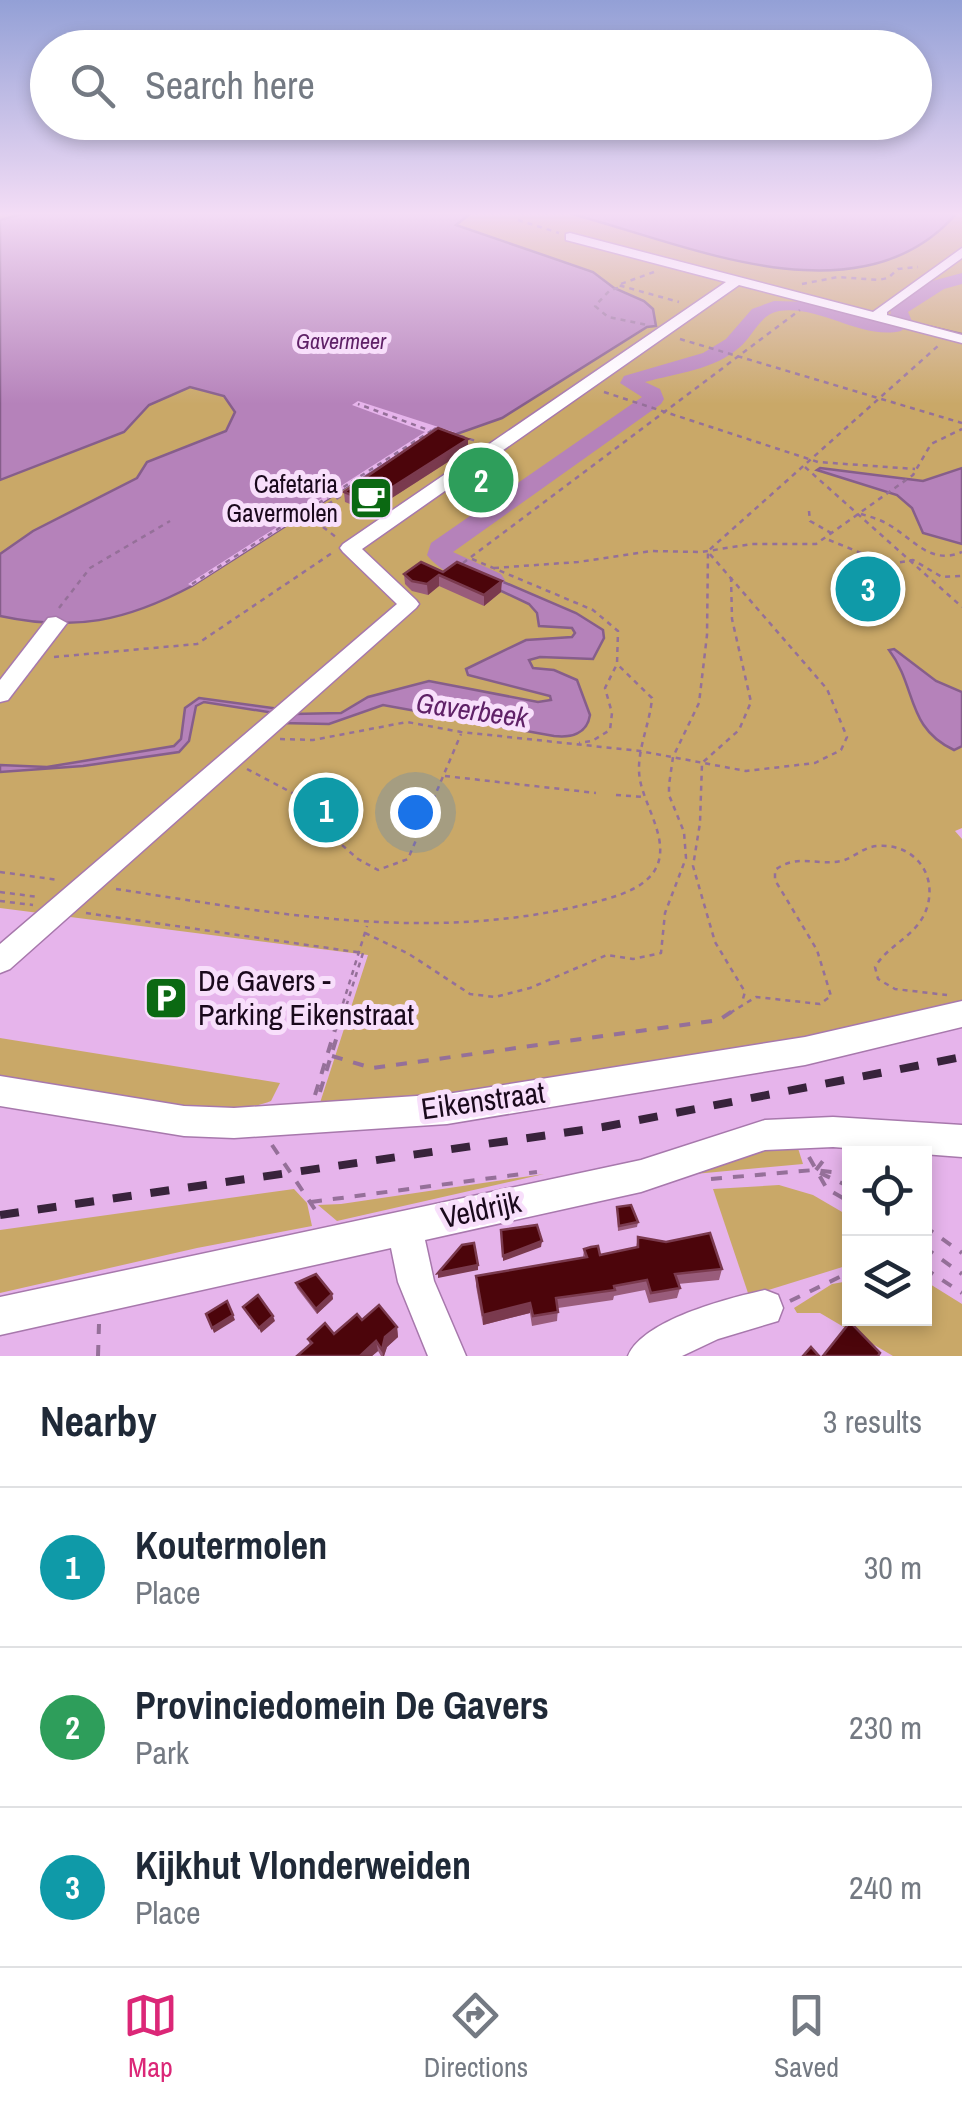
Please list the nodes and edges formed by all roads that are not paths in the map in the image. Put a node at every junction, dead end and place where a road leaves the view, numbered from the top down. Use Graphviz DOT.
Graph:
graph roads {
  1 [pos="727,277"];
  2 [pos="926,277"];
  3 [pos="738,280"];
  4 [pos="896,322"];
  5 [pos="962,339"];
  6 [pos="53,621"];
  7 [pos="29,659"];
  8 [pos="0,661"];
  9 [pos="0,695"];
  10 [pos="72,899"];
  11 [pos="50,942"];
  12 [pos="0,962"];
  13 [pos="962,1014"];
  14 [pos="0,1091"];
  15 [pos="962,1141"];
  16 [pos="404,1227"];
  17 [pos="764,1308"];
  18 [pos="0,1316"];
  19 [pos="448,1356"];
  20 [pos="647,1356"];
  1 -- 3 [label="street"];
  2 -- 4 [label="street"];
  3 -- 4 [label="street"];
  3 -- 10 [label="street"];
  4 -- 5 [label="street"];
  6 -- 7 [label="street"];
  7 -- 8 [label="street"];
  7 -- 9 [label="street"];
  10 -- 11 [label="street"];
  10 -- 12 [label="street"];
  13 -- 14 [label="street, Eikenstraat"];
  15 -- 16 [label="street, Veldrijk"];
  16 -- 18 [label="street, Veldrijk"];
  16 -- 19 [label="street"];
  17 -- 20 [label="street"];
}
